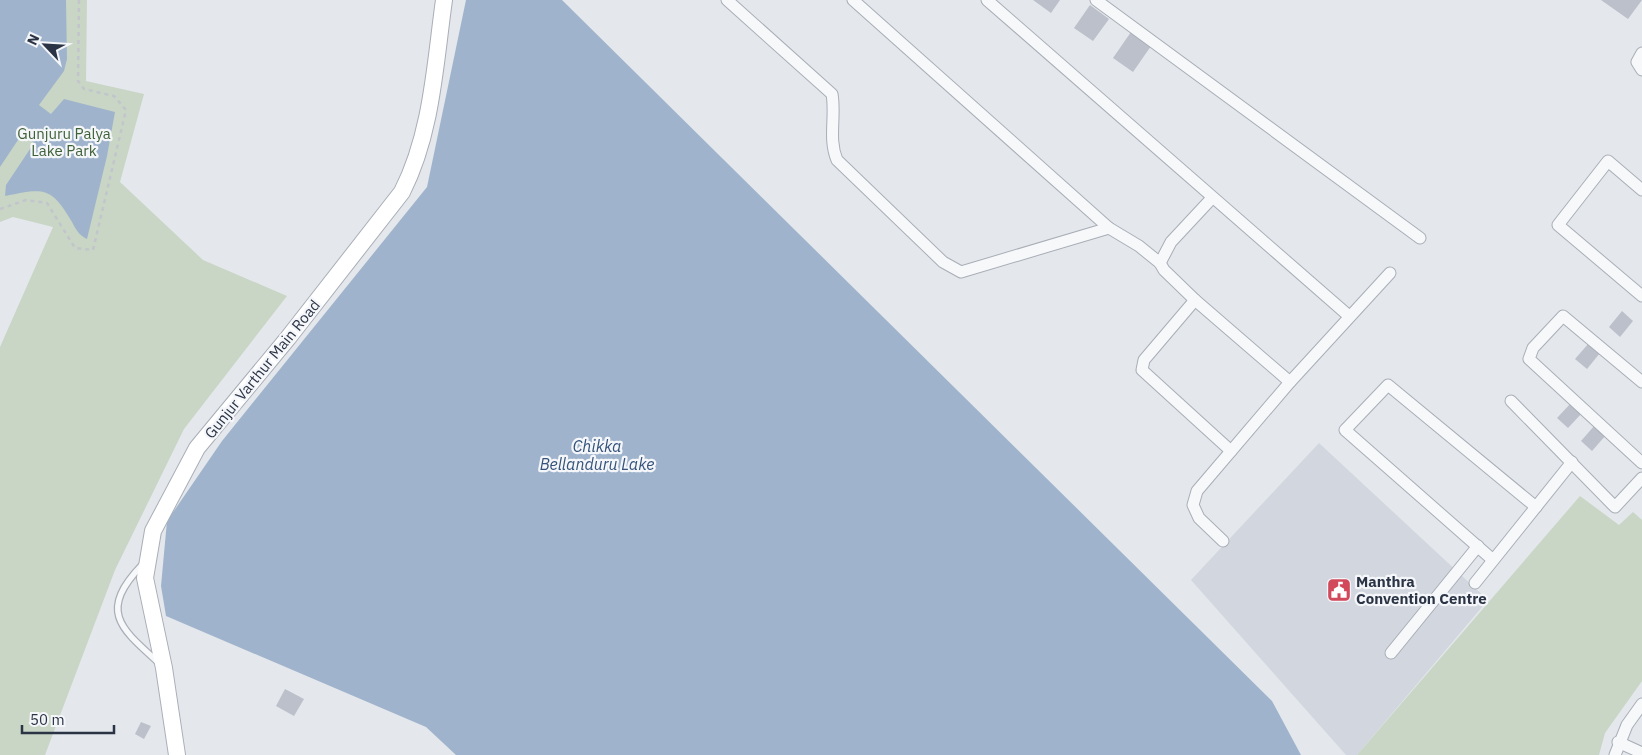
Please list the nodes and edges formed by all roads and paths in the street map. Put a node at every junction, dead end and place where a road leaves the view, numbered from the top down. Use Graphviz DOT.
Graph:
graph roads {
  1 [pos="79,0"];
  2 [pos="444,0"];
  3 [pos="727,0"];
  4 [pos="853,0"];
  5 [pos="987,0"];
  6 [pos="1096,0"];
  7 [pos="1642,53"];
  8 [pos="1642,70"];
  9 [pos="1642,190"];
  10 [pos="1212,198"];
  11 [pos="0,208"];
  12 [pos="1109,228"];
  13 [pos="1420,238"];
  14 [pos="1160,262"];
  15 [pos="1390,273"];
  16 [pos="1642,296"];
  17 [pos="1195,300"];
  18 [pos="1349,316"];
  19 [pos="1290,382"];
  20 [pos="1642,382"];
  21 [pos="1511,402"];
  22 [pos="1231,451"];
  23 [pos="1572,462"];
  24 [pos="1642,463"];
  25 [pos="1642,478"];
  26 [pos="1536,507"];
  27 [pos="1223,541"];
  28 [pos="1478,546"];
  29 [pos="1493,560"];
  30 [pos="146,561"];
  31 [pos="1474,583"];
  32 [pos="1390,653"];
  33 [pos="164,668"];
  34 [pos="1642,704"];
  35 [pos="1618,742"];
  36 [pos="1642,753"];
  37 [pos="177,755"];
  38 [pos="1615,755"];
  1 -- 11 [label="path"];
  2 -- 30 [label="main road, Gunjur Varthur Main Road"];
  3 -- 12 [label="street"];
  4 -- 12 [label="street"];
  5 -- 10 [label="street"];
  6 -- 13 [label="street"];
  7 -- 8 [label="street"];
  9 -- 16 [label="street"];
  10 -- 14 [label="street"];
  10 -- 18 [label="street"];
  12 -- 14 [label="street"];
  14 -- 17 [label="street"];
  15 -- 18 [label="street"];
  17 -- 19 [label="street"];
  17 -- 22 [label="street"];
  18 -- 19 [label="street"];
  19 -- 22 [label="street"];
  20 -- 24 [label="street"];
  21 -- 23 [label="street"];
  22 -- 27 [label="street"];
  23 -- 25 [label="street"];
  23 -- 26 [label="street"];
  26 -- 28 [label="street"];
  26 -- 29 [label="street"];
  28 -- 29 [label="street"];
  28 -- 32 [label="street"];
  29 -- 31 [label="street"];
  30 -- 33 [label="main road, Gunjur Varthur Main Road"];
  30 -- 33 [label="lane"];
  33 -- 37 [label="main road, Gunjur Varthur Main Road"];
  34 -- 35 [label="street"];
  35 -- 36 [label="street"];
  35 -- 38 [label="street"];
}
